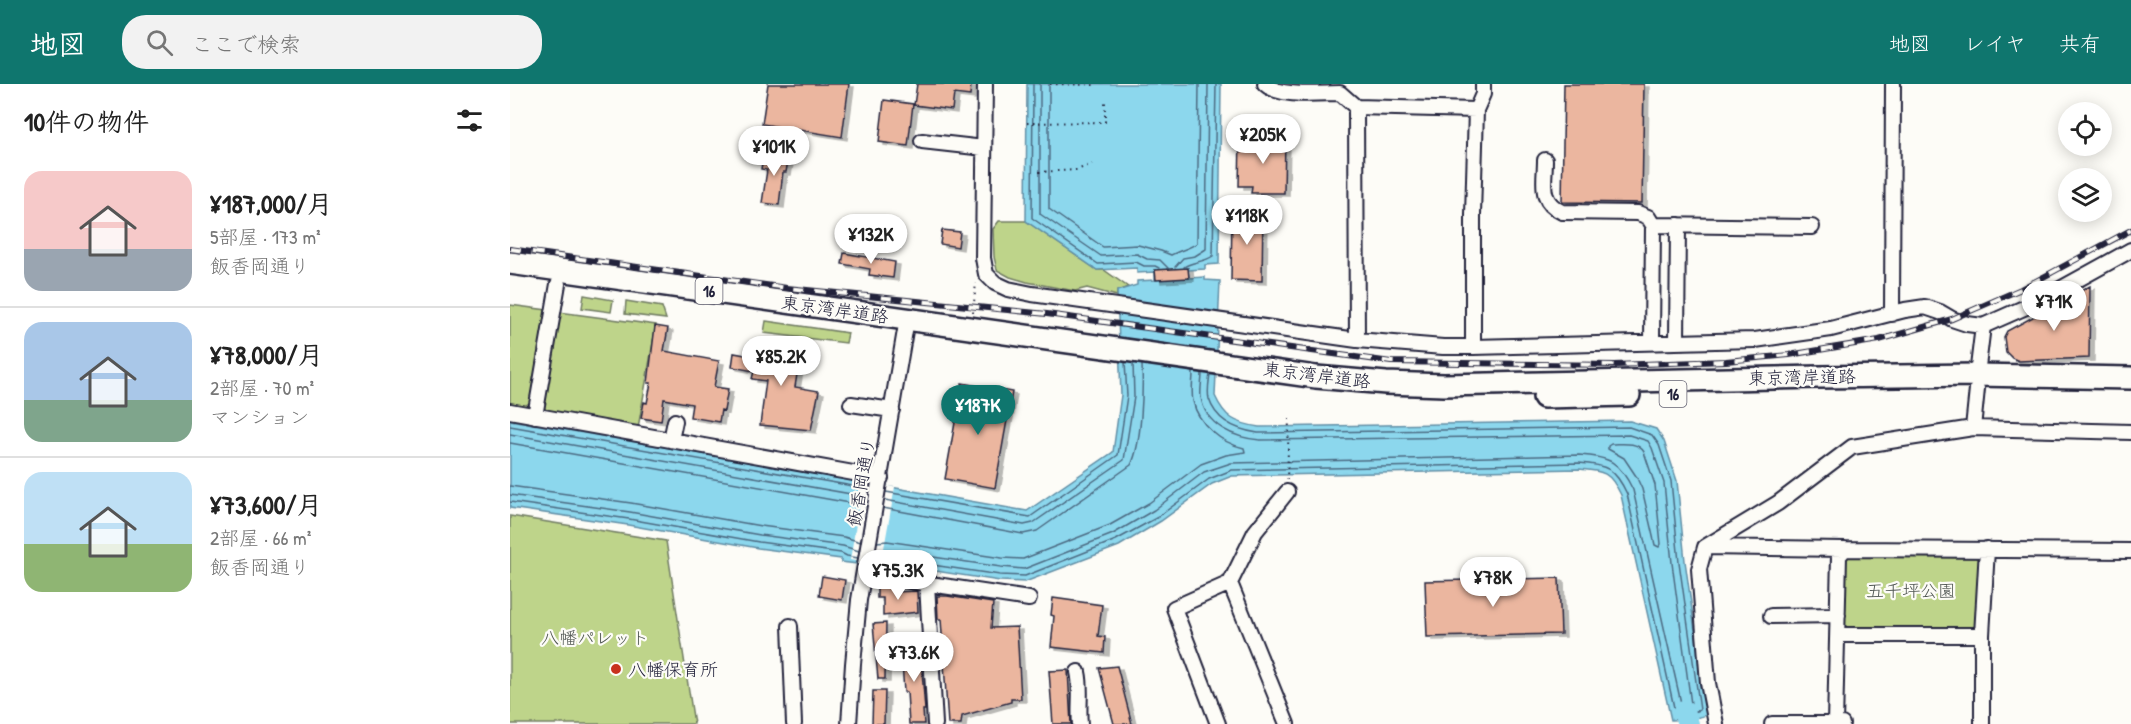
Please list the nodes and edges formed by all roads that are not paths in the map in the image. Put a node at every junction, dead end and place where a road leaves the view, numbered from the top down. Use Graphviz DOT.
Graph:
graph roads {
  1 [pos="985,84"];
  2 [pos="1264,84"];
  3 [pos="1483,84"];
  4 [pos="1893,84"];
  5 [pos="1356,106"];
  6 [pos="1476,110"];
  7 [pos="922,141"];
  8 [pos="984,148"];
  9 [pos="1545,160"];
  10 [pos="1653,225"];
  11 [pos="1678,225"];
  12 [pos="1812,226"];
  13 [pos="2131,250"];
  14 [pos="510,263"];
  15 [pos="510,277"];
  16 [pos="558,284"];
  17 [pos="1892,314"];
  18 [pos="906,326"];
  19 [pos="1983,326"];
  20 [pos="1356,340"];
  21 [pos="1677,342"];
  22 [pos="1652,343"];
  23 [pos="1473,347"];
  24 [pos="2131,378"];
  25 [pos="1977,382"];
  26 [pos="2131,391"];
  27 [pos="851,404"];
  28 [pos="892,410"];
  29 [pos="510,411"];
  30 [pos="535,416"];
  31 [pos="675,421"];
  32 [pos="1973,428"];
  33 [pos="2131,432"];
  34 [pos="671,440"];
  35 [pos="880,481"];
  36 [pos="1287,492"];
  37 [pos="1705,547"];
  38 [pos="1845,549"];
  39 [pos="1987,549"];
  40 [pos="2131,551"];
  41 [pos="864,568"];
  42 [pos="1230,583"];
  43 [pos="927,584"];
  44 [pos="1029,599"];
  45 [pos="1838,615"];
  46 [pos="1771,616"];
  47 [pos="790,626"];
  48 [pos="1838,635"];
  49 [pos="1982,635"];
  50 [pos="1078,672"];
  51 [pos="794,724"];
  52 [pos="849,724"];
  53 [pos="935,724"];
  54 [pos="1080,724"];
  55 [pos="1218,724"];
  56 [pos="1287,724"];
  57 [pos="1716,724"];
  58 [pos="1772,724"];
  59 [pos="1835,724"];
  60 [pos="1842,724"];
  61 [pos="1982,724"];
  1 -- 8 [label="street"];
  2 -- 5 [label="street"];
  3 -- 6 [label="street"];
  4 -- 17 [label="street"];
  5 -- 6 [label="street"];
  5 -- 20 [label="street"];
  6 -- 23 [label="street"];
  7 -- 8 [label="street"];
  8 -- 20 [label="street"];
  9 -- 10 [label="street"];
  10 -- 11 [label="street"];
  10 -- 22 [label="street"];
  11 -- 12 [label="street"];
  11 -- 21 [label="street"];
  13 -- 19 [label="street"];
  14 -- 18 [label="highway, 東京湾岸道路 / 16"];
  15 -- 16 [label="highway, 東京湾岸道路 / 16"];
  16 -- 18 [label="highway, 東京湾岸道路 / 16"];
  16 -- 30 [label="street"];
  17 -- 19 [label="street"];
  17 -- 21 [label="street"];
  18 -- 25 [label="highway, 東京湾岸道路 / 16"];
  18 -- 28 [label="street, 飯香岡通り"];
  19 -- 25 [label="street"];
  20 -- 23 [label="street"];
  21 -- 22 [label="street"];
  22 -- 23 [label="street"];
  24 -- 25 [label="highway, 東京湾岸道路 / 16"];
  25 -- 26 [label="highway, 東京湾岸道路 / 16"];
  25 -- 32 [label="street"];
  27 -- 28 [label="street"];
  28 -- 35 [label="street, 飯香岡通り"];
  29 -- 30 [label="street"];
  30 -- 34 [label="street"];
  31 -- 34 [label="street"];
  32 -- 33 [label="street"];
  32 -- 37 [label="street"];
  34 -- 35 [label="street"];
  35 -- 41 [label="street, 飯香岡通り"];
  36 -- 42 [label="street"];
  37 -- 38 [label="street"];
  37 -- 57 [label="street"];
  38 -- 39 [label="street"];
  38 -- 45 [label="street"];
  39 -- 40 [label="street"];
  39 -- 49 [label="street"];
  41 -- 43 [label="street"];
  41 -- 52 [label="street, 飯香岡通り"];
  42 -- 55 [label="street"];
  42 -- 56 [label="street"];
  43 -- 44 [label="street"];
  43 -- 53 [label="street"];
  45 -- 46 [label="street"];
  45 -- 48 [label="street"];
  47 -- 51 [label="street"];
  48 -- 49 [label="street"];
  48 -- 59 [label="street"];
  49 -- 61 [label="street"];
  50 -- 54 [label="street"];
  58 -- 59 [label="street"];
  59 -- 60 [label="street"];
}
